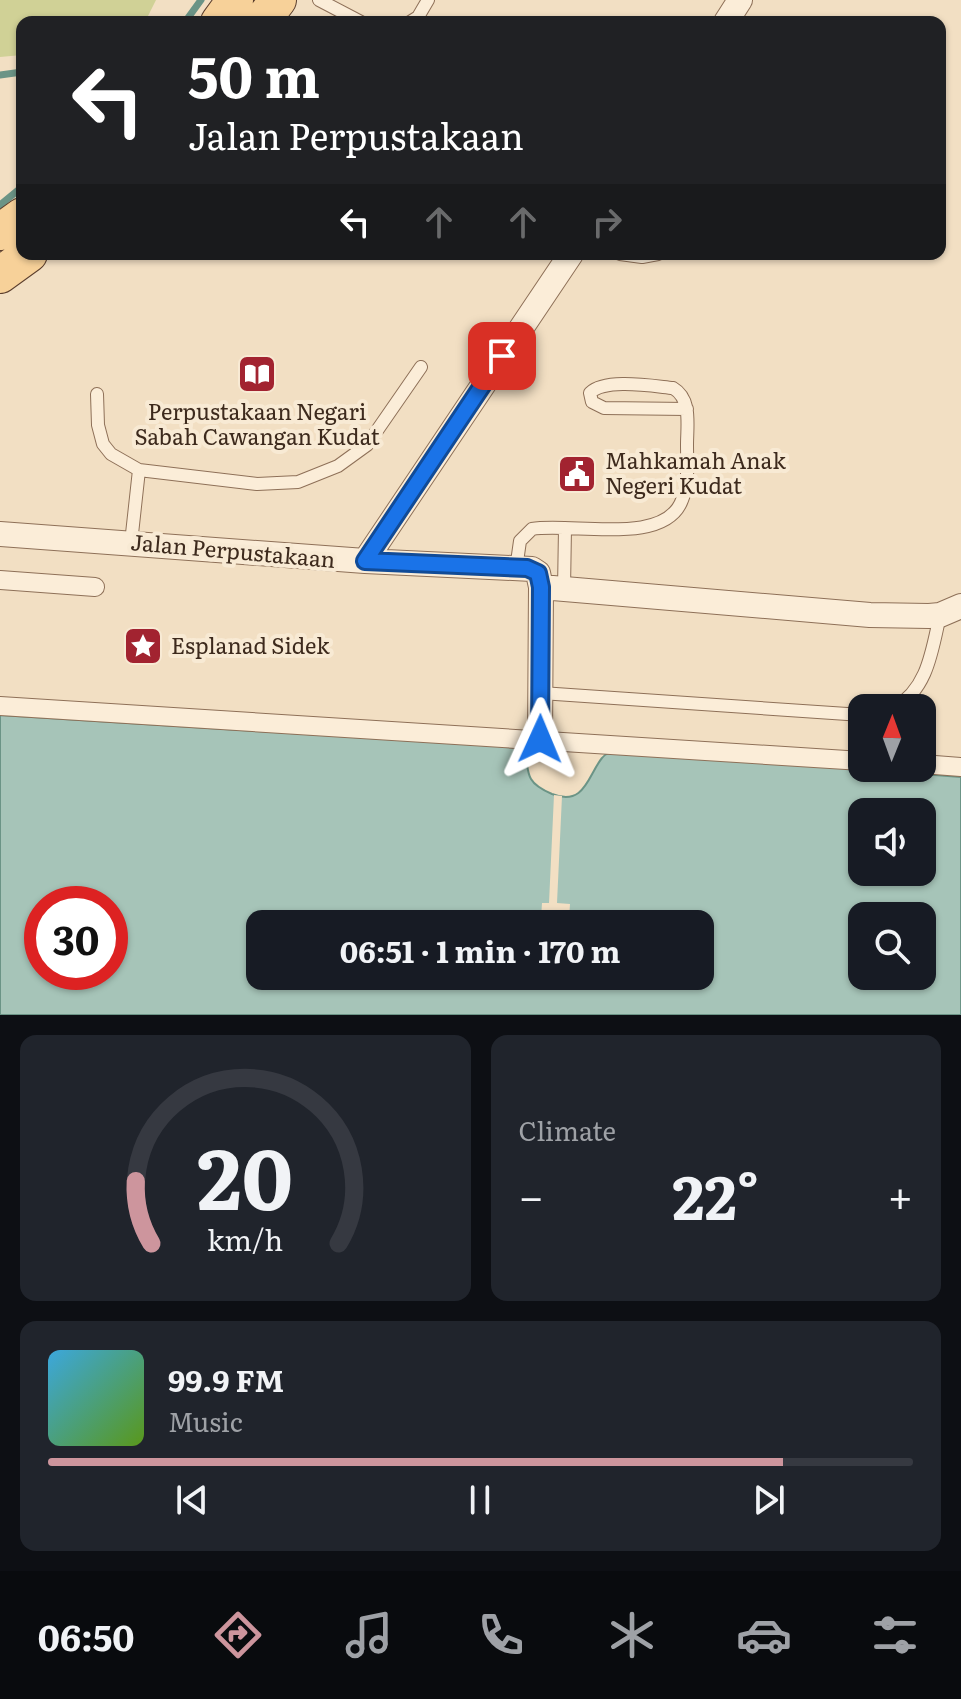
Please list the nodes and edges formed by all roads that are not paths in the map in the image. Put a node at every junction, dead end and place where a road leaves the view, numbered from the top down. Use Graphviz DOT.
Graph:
graph roads {
  1 [pos="278,0"];
  2 [pos="319,0"];
  3 [pos="266,16"];
  4 [pos="350,16"];
  5 [pos="21,260"];
  6 [pos="567,260"];
  7 [pos="0,275"];
  8 [pos="421,367"];
  9 [pos="97,394"];
  10 [pos="687,409"];
  11 [pos="139,470"];
  12 [pos="565,528"];
  13 [pos="0,534"];
  14 [pos="131,543"];
  15 [pos="365,561"];
  16 [pos="516,569"];
  17 [pos="0,580"];
  18 [pos="95,587"];
  19 [pos="552,588"];
  20 [pos="950,610"];
  21 [pos="541,693"];
  22 [pos="912,694"];
  23 [pos="0,706"];
  24 [pos="848,714"];
  25 [pos="540,739"];
  26 [pos="848,760"];
  27 [pos="936,765"];
  28 [pos="961,767"];
  1 -- 3 [label="main road"];
  2 -- 4 [label="lane"];
  5 -- 7 [label="main road"];
  6 -- 15 [label="street"];
  8 -- 11 [label="lane"];
  9 -- 11 [label="lane"];
  10 -- 10 [label="lane"];
  10 -- 12 [label="lane"];
  11 -- 14 [label="lane"];
  12 -- 16 [label="lane"];
  12 -- 19 [label="lane"];
  13 -- 14 [label="street, Jalan Perpustakaan"];
  14 -- 15 [label="street, Jalan Perpustakaan"];
  15 -- 16 [label="street, Jalan Perpustakaan"];
  16 -- 19 [label="street"];
  17 -- 18 [label="street"];
  19 -- 20 [label="street"];
  19 -- 21 [label="street"];
  20 -- 22 [label="lane"];
  21 -- 24 [label="lane"];
  21 -- 25 [label="street"];
  23 -- 25 [label="street"];
  25 -- 26 [label="street"];
  27 -- 28 [label="street"];
}
